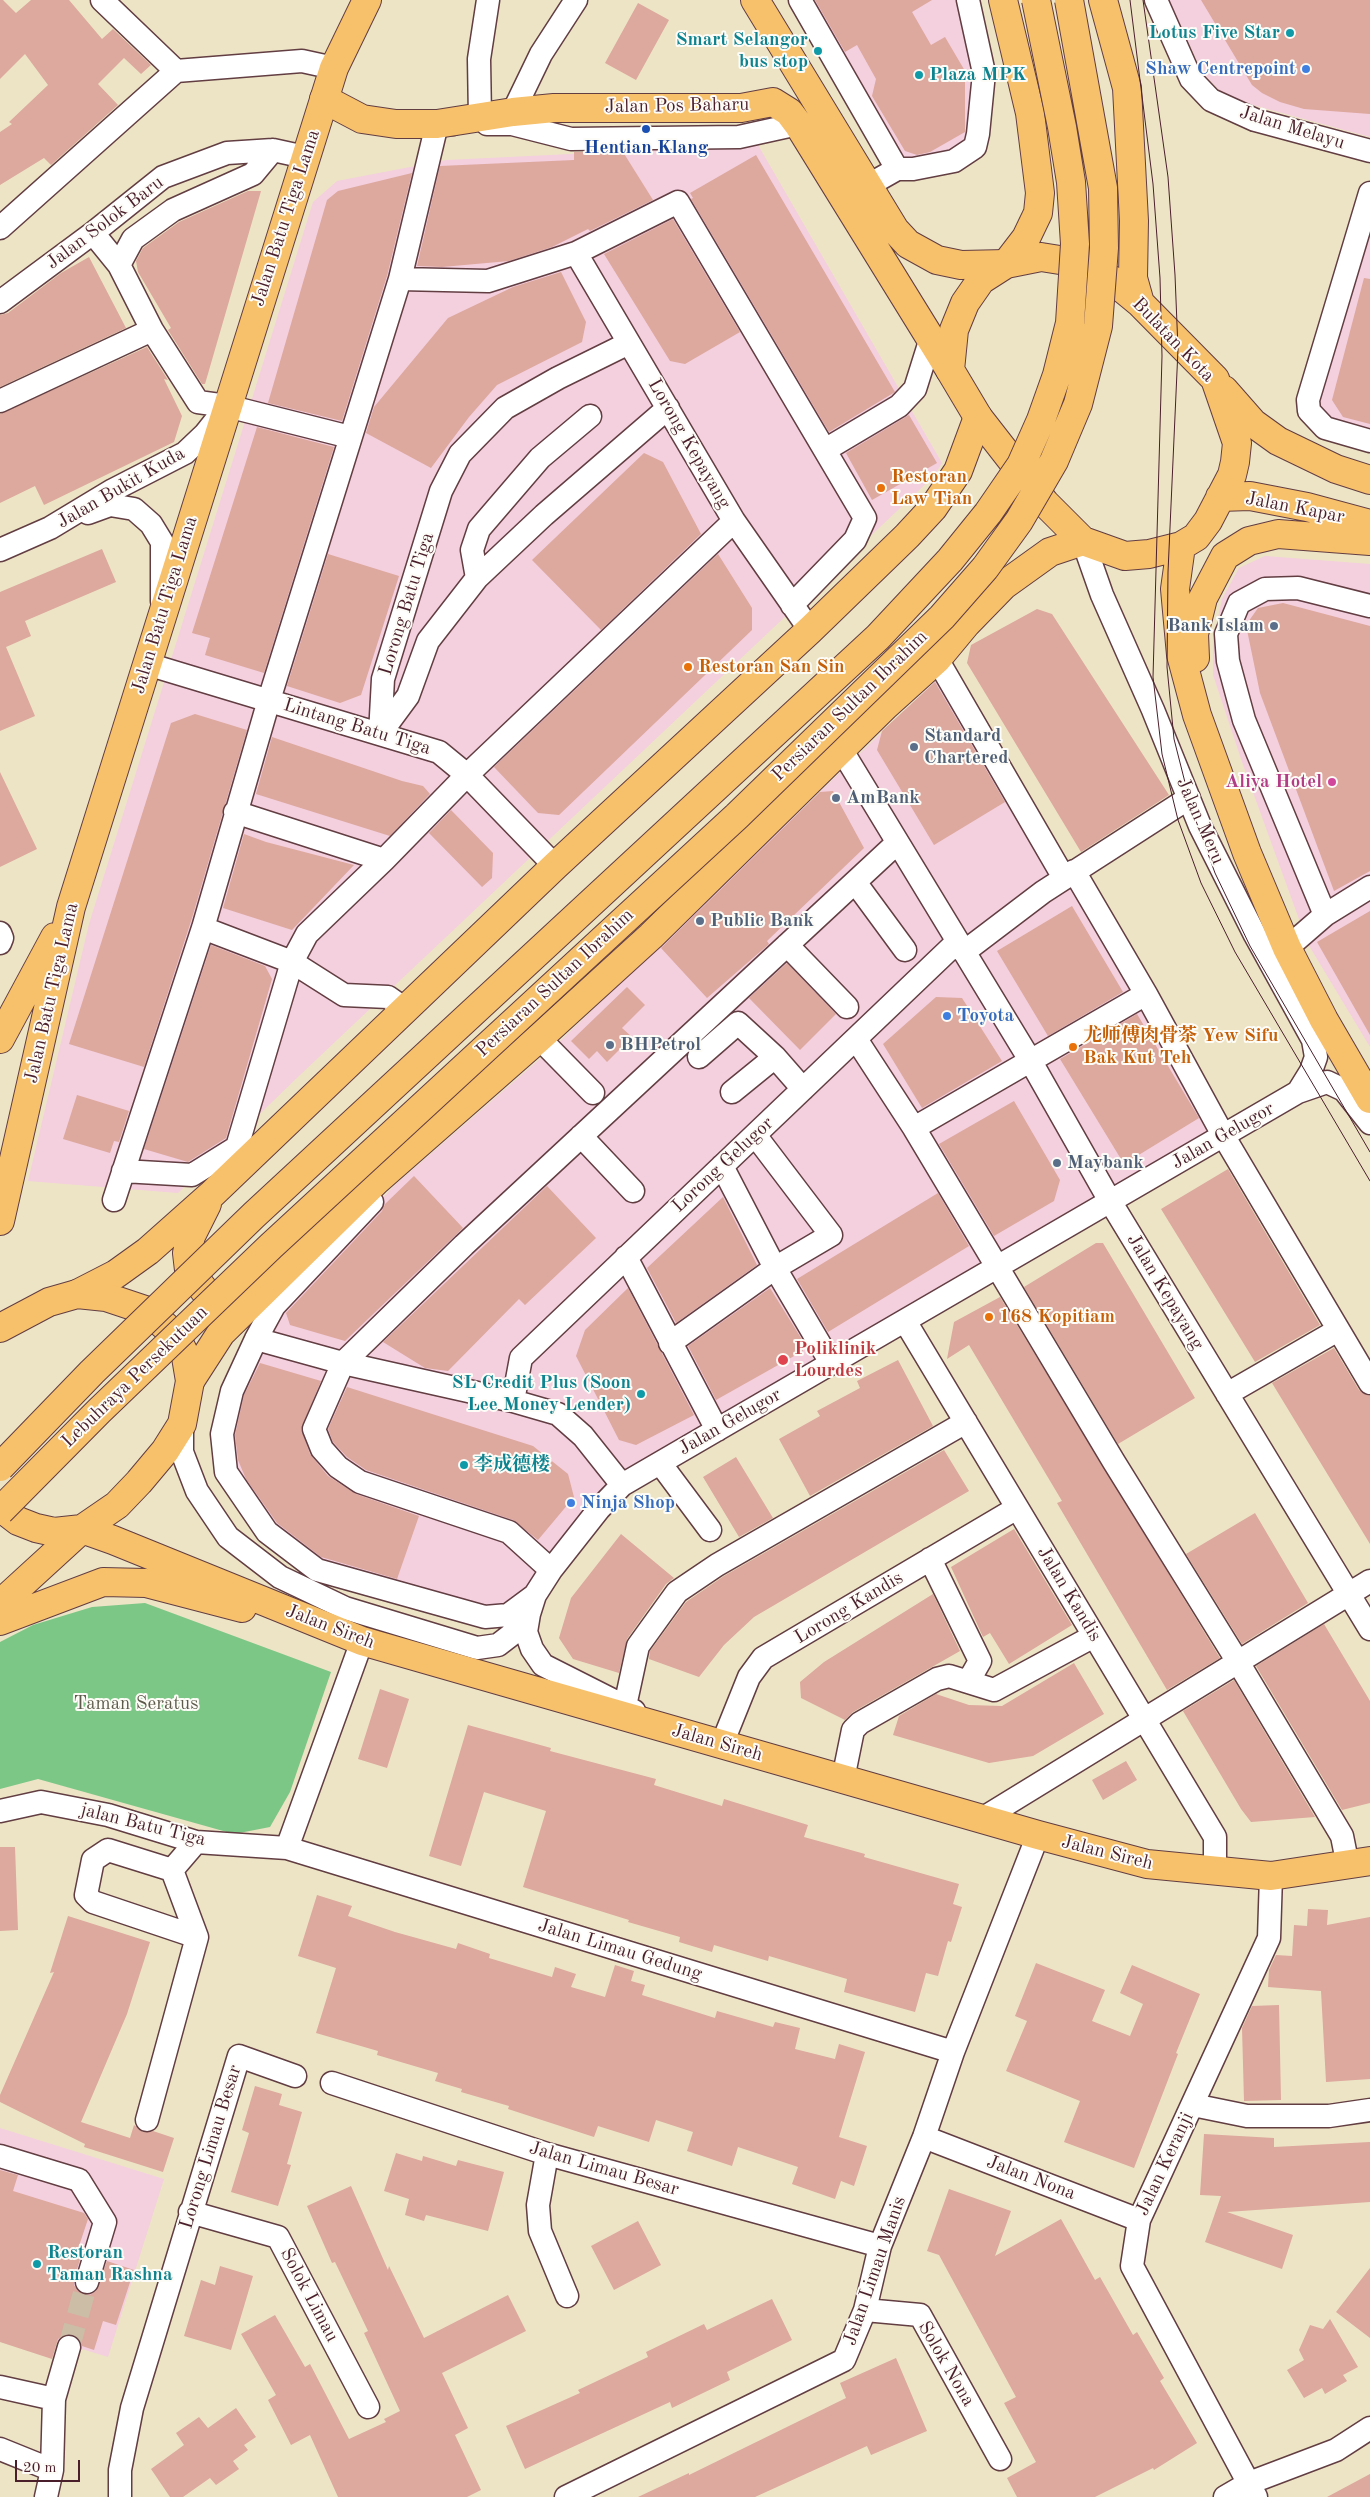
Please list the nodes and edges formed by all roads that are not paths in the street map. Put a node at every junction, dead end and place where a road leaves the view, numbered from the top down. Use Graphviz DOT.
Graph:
graph roads {
  1 [pos="102,0"];
  2 [pos="367,0"];
  3 [pos="488,0"];
  4 [pos="576,0"];
  5 [pos="755,0"];
  6 [pos="800,0"];
  7 [pos="968,0"];
  8 [pos="1003,0"];
  9 [pos="1036,0"];
  10 [pos="1069,0"];
  11 [pos="1103,0"];
  12 [pos="1156,0"];
  13 [pos="792,60"];
  14 [pos="334,68"];
  15 [pos="176,71"];
  16 [pos="324,99"];
  17 [pos="773,102"];
  18 [pos="513,112"];
  19 [pos="480,118"];
  20 [pos="437,124"];
  21 [pos="798,124"];
  22 [pos="273,150"];
  23 [pos="1370,151"];
  24 [pos="305,157"];
  25 [pos="897,168"];
  26 [pos="867,186"];
  27 [pos="1370,193"];
  28 [pos="0,228"];
  29 [pos="93,233"];
  30 [pos="576,253"];
  31 [pos="1006,264"];
  32 [pos="118,265"];
  33 [pos="400,279"];
  34 [pos="0,302"];
  35 [pos="1140,303"];
  36 [pos="152,330"];
  37 [pos="931,338"];
  38 [pos="629,343"];
  39 [pos="950,370"];
  40 [pos="1215,379"];
  41 [pos="0,401"];
  42 [pos="227,406"];
  43 [pos="668,408"];
  44 [pos="590,416"];
  45 [pos="978,417"];
  46 [pos="350,437"];
  47 [pos="1370,441"];
  48 [pos="825,450"];
  49 [pos="1370,480"];
  50 [pos="1220,497"];
  51 [pos="734,521"];
  52 [pos="1370,524"];
  53 [pos="50,528"];
  54 [pos="1083,541"];
  55 [pos="1370,541"];
  56 [pos="1181,546"];
  57 [pos="0,550"];
  58 [pos="477,578"];
  59 [pos="792,605"];
  60 [pos="1370,606"];
  61 [pos="162,615"];
  62 [pos="810,630"];
  63 [pos="937,659"];
  64 [pos="147,664"];
  65 [pos="269,700"];
  66 [pos="1197,715"];
  67 [pos="380,734"];
  68 [pos="840,749"];
  69 [pos="467,775"];
  70 [pos="1188,798"];
  71 [pos="235,812"];
  72 [pos="898,842"];
  73 [pos="384,860"];
  74 [pos="555,866"];
  75 [pos="1069,875"];
  76 [pos="855,882"];
  77 [pos="1370,887"];
  78 [pos="71,907"];
  79 [pos="1325,915"];
  80 [pos="203,928"];
  81 [pos="0,933"];
  82 [pos="0,943"];
  83 [pos="787,946"];
  84 [pos="961,947"];
  85 [pos="1287,948"];
  86 [pos="905,950"];
  87 [pos="292,962"];
  88 [pos="1146,994"];
  89 [pos="847,1007"];
  90 [pos="405,1009"];
  91 [pos="0,1039"];
  92 [pos="856,1039"];
  93 [pos="544,1042"];
  94 [pos="699,1057"];
  95 [pos="775,1057"];
  96 [pos="1030,1060"];
  97 [pos="803,1089"];
  98 [pos="732,1092"];
  99 [pos="1298,1092"];
  100 [pos="593,1093"];
  101 [pos="1370,1099"];
  102 [pos="1370,1123"];
  103 [pos="914,1128"];
  104 [pos="755,1135"];
  105 [pos="581,1136"];
  106 [pos="1224,1136"];
  107 [pos="722,1166"];
  108 [pos="123,1171"];
  109 [pos="633,1191"];
  110 [pos="211,1195"];
  111 [pos="114,1200"];
  112 [pos="1110,1201"];
  113 [pos="254,1214"];
  114 [pos="0,1221"];
  115 [pos="316,1240"];
  116 [pos="272,1246"];
  117 [pos="626,1257"];
  118 [pos="997,1267"];
  119 [pos="775,1268"];
  120 [pos="77,1294"];
  121 [pos="905,1320"];
  122 [pos="0,1328"];
  123 [pos="1338,1330"];
  124 [pos="256,1339"];
  125 [pos="670,1343"];
  126 [pos="343,1363"];
  127 [pos="831,1363"];
  128 [pos="190,1381"];
  129 [pos="1370,1383"];
  130 [pos="1227,1394"];
  131 [pos="513,1401"];
  132 [pos="966,1422"];
  133 [pos="182,1424"];
  134 [pos="717,1430"];
  135 [pos="660,1463"];
  136 [pos="0,1467"];
  137 [pos="622,1485"];
  138 [pos="1017,1508"];
  139 [pos="0,1509"];
  140 [pos="82,1529"];
  141 [pos="710,1530"];
  142 [pos="930,1559"];
  143 [pos="551,1570"];
  144 [pos="1370,1581"];
  145 [pos="1350,1594"];
  146 [pos="0,1604"];
  147 [pos="532,1604"];
  148 [pos="0,1621"];
  149 [pos="1370,1629"];
  150 [pos="1094,1636"];
  151 [pos="362,1641"];
  152 [pos="1238,1662"];
  153 [pos="968,1682"];
  154 [pos="625,1706"];
  155 [pos="1144,1720"];
  156 [pos="663,1728"];
  157 [pos="722,1744"];
  158 [pos="843,1779"];
  159 [pos="0,1811"];
  160 [pos="982,1819"];
  161 [pos="1038,1835"];
  162 [pos="196,1842"];
  163 [pos="287,1848"];
  164 [pos="1359,1864"];
  165 [pos="172,1870"];
  166 [pos="1216,1872"];
  167 [pos="1271,1876"];
  168 [pos="198,1937"];
  169 [pos="953,2052"];
  170 [pos="295,2076"];
  171 [pos="332,2083"];
  172 [pos="1193,2105"];
  173 [pos="1370,2110"];
  174 [pos="147,2120"];
  175 [pos="924,2137"];
  176 [pos="547,2154"];
  177 [pos="0,2156"];
  178 [pos="190,2212"];
  179 [pos="1138,2220"];
  180 [pos="880,2246"];
  181 [pos="86,2282"];
  182 [pos="567,2296"];
  183 [pos="865,2310"];
  184 [pos="68,2347"];
  185 [pos="0,2388"];
  186 [pos="54,2398"];
  187 [pos="368,2407"];
  188 [pos="1370,2428"];
  189 [pos="0,2449"];
  190 [pos="1000,2459"];
  191 [pos="52,2470"];
  192 [pos="1252,2490"];
  193 [pos="46,2497"];
  194 [pos="120,2497"];
  195 [pos="566,2497"];
  196 [pos="1225,2497"];
  1 -- 15 [label="street"];
  2 -- 14 [label="main road, Jalan Batu Tiga Lama"];
  3 -- 19 [label="street"];
  4 -- 18 [label="street"];
  5 -- 13 [label="main road"];
  6 -- 25 [label="street"];
  7 -- 25 [label="street"];
  8 -- 31 [label="main road"];
  9 -- 113 [label="main road, Persiaran Sultan Ibrahim, bridge"];
  10 -- 116 [label="main road, Persiaran Sultan Ibrahim, bridge"];
  11 -- 35 [label="main road"];
  12 -- 23 [label="street, Jalan Melayu"];
  13 -- 17 [label="main road"];
  13 -- 26 [label="main road"];
  14 -- 15 [label="street"];
  14 -- 16 [label="main road, Jalan Batu Tiga Lama"];
  15 -- 28 [label="street"];
  16 -- 20 [label="main road, Jalan Pos Baharu"];
  16 -- 24 [label="main road, Jalan Batu Tiga Lama"];
  17 -- 18 [label="main road, Jalan Pos Baharu"];
  17 -- 21 [label="main road, Jalan Pos Baharu"];
  18 -- 19 [label="main road, Jalan Pos Baharu"];
  19 -- 20 [label="main road, Jalan Pos Baharu"];
  20 -- 21 [label="street"];
  20 -- 33 [label="street"];
  21 -- 37 [label="main road, Jalan Pos Baharu"];
  22 -- 24 [label="street, Jalan Solok Baru"];
  22 -- 29 [label="street, Jalan Solok Baru"];
  22 -- 32 [label="street"];
  24 -- 42 [label="main road, Jalan Batu Tiga Lama"];
  25 -- 26 [label="street"];
  26 -- 31 [label="main road"];
  27 -- 47 [label="street"];
  29 -- 32 [label="street"];
  29 -- 34 [label="street, Jalan Solok Baru"];
  30 -- 33 [label="street"];
  30 -- 38 [label="street, Lorong Kepayang"];
  30 -- 48 [label="street"];
  31 -- 35 [label="main road, Bulatan Kota"];
  31 -- 39 [label="main road, Bulatan Kota"];
  32 -- 36 [label="street"];
  33 -- 46 [label="street"];
  35 -- 40 [label="main road, Bulatan Kota"];
  36 -- 41 [label="street"];
  36 -- 42 [label="street"];
  37 -- 39 [label="main road, Jalan Pos Baharu"];
  37 -- 48 [label="street"];
  38 -- 43 [label="street, Lorong Kepayang"];
  38 -- 67 [label="street, Lorong Batu Tiga"];
  39 -- 45 [label="main road, Bulatan Kota"];
  40 -- 49 [label="main road"];
  40 -- 50 [label="main road, Bulatan Kota"];
  42 -- 46 [label="street"];
  42 -- 53 [label="street, Jalan Bukit Kuda"];
  42 -- 61 [label="main road, Jalan Batu Tiga Lama"];
  43 -- 51 [label="street, Lorong Kepayang"];
  43 -- 58 [label="street, Lorong Batu Tiga"];
  44 -- 58 [label="street"];
  45 -- 54 [label="main road, Bulatan Kota"];
  45 -- 62 [label="main road"];
  46 -- 65 [label="street"];
  48 -- 59 [label="street"];
  50 -- 52 [label="main road, Jalan Kapar"];
  50 -- 56 [label="main road, Bulatan Kota"];
  51 -- 59 [label="street, Lorong Kepayang"];
  51 -- 69 [label="street"];
  53 -- 57 [label="street, Jalan Bukit Kuda"];
  53 -- 61 [label="street"];
  54 -- 56 [label="main road, Bulatan Kota"];
  54 -- 63 [label="main road"];
  54 -- 70 [label="street, Jalan Meru"];
  55 -- 66 [label="main road"];
  56 -- 66 [label="main road, Jalan Meru"];
  58 -- 67 [label="street, Lorong Batu Tiga"];
  59 -- 62 [label="street, Lorong Kepayang"];
  60 -- 79 [label="street"];
  61 -- 64 [label="main road, Jalan Batu Tiga Lama"];
  62 -- 74 [label="main road"];
  63 -- 68 [label="main road"];
  63 -- 75 [label="street"];
  64 -- 65 [label="street, Lintang Batu Tiga"];
  64 -- 78 [label="main road, Jalan Batu Tiga Lama"];
  65 -- 67 [label="street, Lintang Batu Tiga"];
  65 -- 71 [label="street"];
  66 -- 85 [label="main road, Jalan Meru"];
  67 -- 69 [label="street, Lintang Batu Tiga"];
  68 -- 72 [label="street, Jalan Kepayang"];
  68 -- 93 [label="main road"];
  69 -- 73 [label="street"];
  69 -- 74 [label="street, Lintang Batu Tiga"];
  70 -- 75 [label="street, Lorong Gelugor"];
  70 -- 99 [label="street, Jalan Meru"];
  71 -- 73 [label="street"];
  71 -- 80 [label="street"];
  72 -- 76 [label="street"];
  72 -- 84 [label="street, Jalan Kepayang"];
  73 -- 87 [label="street"];
  74 -- 90 [label="main road"];
  75 -- 84 [label="street, Lorong Gelugor"];
  75 -- 88 [label="street"];
  76 -- 83 [label="street"];
  76 -- 86 [label="street"];
  77 -- 79 [label="street"];
  78 -- 91 [label="main road"];
  78 -- 114 [label="main road, Jalan Batu Tiga Lama"];
  79 -- 85 [label="street"];
  80 -- 87 [label="street"];
  80 -- 108 [label="street"];
  81 -- 82 [label="street"];
  83 -- 89 [label="street"];
  83 -- 105 [label="street"];
  84 -- 92 [label="street, Lorong Gelugor"];
  84 -- 96 [label="street, Jalan Kepayang"];
  85 -- 101 [label="main road, Jalan Meru"];
  87 -- 90 [label="street"];
  87 -- 108 [label="street"];
  88 -- 96 [label="street"];
  88 -- 106 [label="street"];
  90 -- 110 [label="main road"];
  92 -- 97 [label="street, Lorong Gelugor"];
  92 -- 103 [label="street"];
  93 -- 100 [label="street"];
  93 -- 115 [label="main road"];
  93 -- 124 [label="street"];
  94 -- 95 [label="street"];
  95 -- 97 [label="street"];
  95 -- 98 [label="street"];
  96 -- 103 [label="street"];
  96 -- 112 [label="street, Jalan Kepayang"];
  97 -- 104 [label="street, Lorong Gelugor"];
  99 -- 102 [label="street, Jalan Gelugor"];
  99 -- 106 [label="street, Jalan Gelugor"];
  103 -- 118 [label="street"];
  104 -- 107 [label="street, Lorong Gelugor"];
  104 -- 119 [label="street"];
  105 -- 109 [label="street"];
  105 -- 126 [label="street"];
  106 -- 112 [label="street, Jalan Gelugor"];
  106 -- 123 [label="street"];
  107 -- 117 [label="street, Lorong Gelugor"];
  107 -- 119 [label="street"];
  108 -- 111 [label="street"];
  110 -- 115 [label="main road"];
  110 -- 120 [label="main road"];
  112 -- 118 [label="street, Jalan Gelugor"];
  112 -- 130 [label="street, Jalan Kepayang"];
  113 -- 136 [label="main road, Lebuhraya Persekutuan, bridge"];
  115 -- 128 [label="main road"];
  116 -- 139 [label="main road, Lebuhraya Persekutuan, bridge"];
  117 -- 125 [label="street"];
  117 -- 131 [label="street, Lorong Gelugor"];
  118 -- 121 [label="street, Jalan Gelugor"];
  118 -- 152 [label="street"];
  119 -- 125 [label="street"];
  119 -- 127 [label="street"];
  120 -- 122 [label="main road"];
  120 -- 128 [label="main road"];
  121 -- 127 [label="street, Jalan Gelugor"];
  121 -- 132 [label="street, Jalan Kandis"];
  123 -- 129 [label="street"];
  123 -- 130 [label="street"];
  124 -- 126 [label="street"];
  124 -- 147 [label="street"];
  125 -- 134 [label="street"];
  126 -- 131 [label="street"];
  126 -- 143 [label="street"];
  127 -- 134 [label="street, Jalan Gelugor"];
  128 -- 133 [label="main road"];
  130 -- 145 [label="street, Jalan Kepayang"];
  131 -- 137 [label="street"];
  132 -- 138 [label="street, Jalan Kandis"];
  132 -- 154 [label="street"];
  133 -- 140 [label="main road"];
  133 -- 147 [label="street, Jalan Sireh"];
  134 -- 135 [label="street, Jalan Gelugor"];
  135 -- 137 [label="street, Jalan Gelugor"];
  135 -- 141 [label="street"];
  137 -- 143 [label="street, Jalan Gelugor"];
  138 -- 142 [label="street, Lorong Kandis"];
  138 -- 150 [label="street, Jalan Kandis"];
  139 -- 140 [label="main road"];
  140 -- 146 [label="main road"];
  140 -- 151 [label="main road, Jalan Sireh"];
  142 -- 153 [label="street"];
  142 -- 157 [label="street, Lorong Kandis"];
  143 -- 147 [label="street, Jalan Gelugor"];
  144 -- 145 [label="street"];
  145 -- 149 [label="street, Jalan Kepayang"];
  145 -- 152 [label="street"];
  147 -- 154 [label="street"];
  148 -- 151 [label="main road"];
  150 -- 153 [label="street"];
  150 -- 155 [label="street, Jalan Kandis"];
  151 -- 156 [label="main road, Jalan Sireh"];
  151 -- 163 [label="street"];
  152 -- 155 [label="street"];
  152 -- 164 [label="street"];
  153 -- 158 [label="street"];
  154 -- 156 [label="street"];
  155 -- 160 [label="street"];
  155 -- 166 [label="street, Jalan Kandis"];
  156 -- 157 [label="main road, Jalan Sireh"];
  157 -- 158 [label="main road, Jalan Sireh"];
  158 -- 160 [label="main road, Jalan Sireh"];
  159 -- 162 [label="street, jalan Batu Tiga"];
  160 -- 161 [label="main road, Jalan Sireh"];
  161 -- 166 [label="main road, Jalan Sireh"];
  161 -- 169 [label="street, Jalan Limau Manis"];
  162 -- 163 [label="street, jalan Batu Tiga"];
  162 -- 165 [label="street"];
  163 -- 169 [label="street, Jalan Limau Gedung"];
  164 -- 167 [label="main road, Jalan Sireh"];
  165 -- 168 [label="street"];
  165 -- 168 [label="street"];
  166 -- 167 [label="main road, Jalan Sireh"];
  167 -- 172 [label="street, Jalan Keranji"];
  168 -- 174 [label="street"];
  169 -- 175 [label="street, Jalan Limau Manis"];
  170 -- 178 [label="street, Lorong Limau Besar"];
  171 -- 176 [label="street, Jalan Limau Besar"];
  172 -- 173 [label="street"];
  172 -- 179 [label="street, Jalan Keranji"];
  175 -- 179 [label="street, Jalan Nona"];
  175 -- 180 [label="street, Jalan Limau Manis"];
  176 -- 180 [label="street, Jalan Limau Besar"];
  176 -- 182 [label="street"];
  177 -- 181 [label="street"];
  178 -- 187 [label="street, Solok Limau"];
  178 -- 194 [label="street, Lorong Limau Besar"];
  179 -- 192 [label="street, Jalan Keranji"];
  180 -- 183 [label="street, Jalan Limau Manis"];
  183 -- 190 [label="street, Solok Nona"];
  183 -- 195 [label="street, Jalan Limau Manis"];
  184 -- 186 [label="street"];
  185 -- 186 [label="street"];
  186 -- 191 [label="street"];
  188 -- 192 [label="street"];
  189 -- 191 [label="street"];
  191 -- 193 [label="street"];
  192 -- 196 [label="street"];
}
